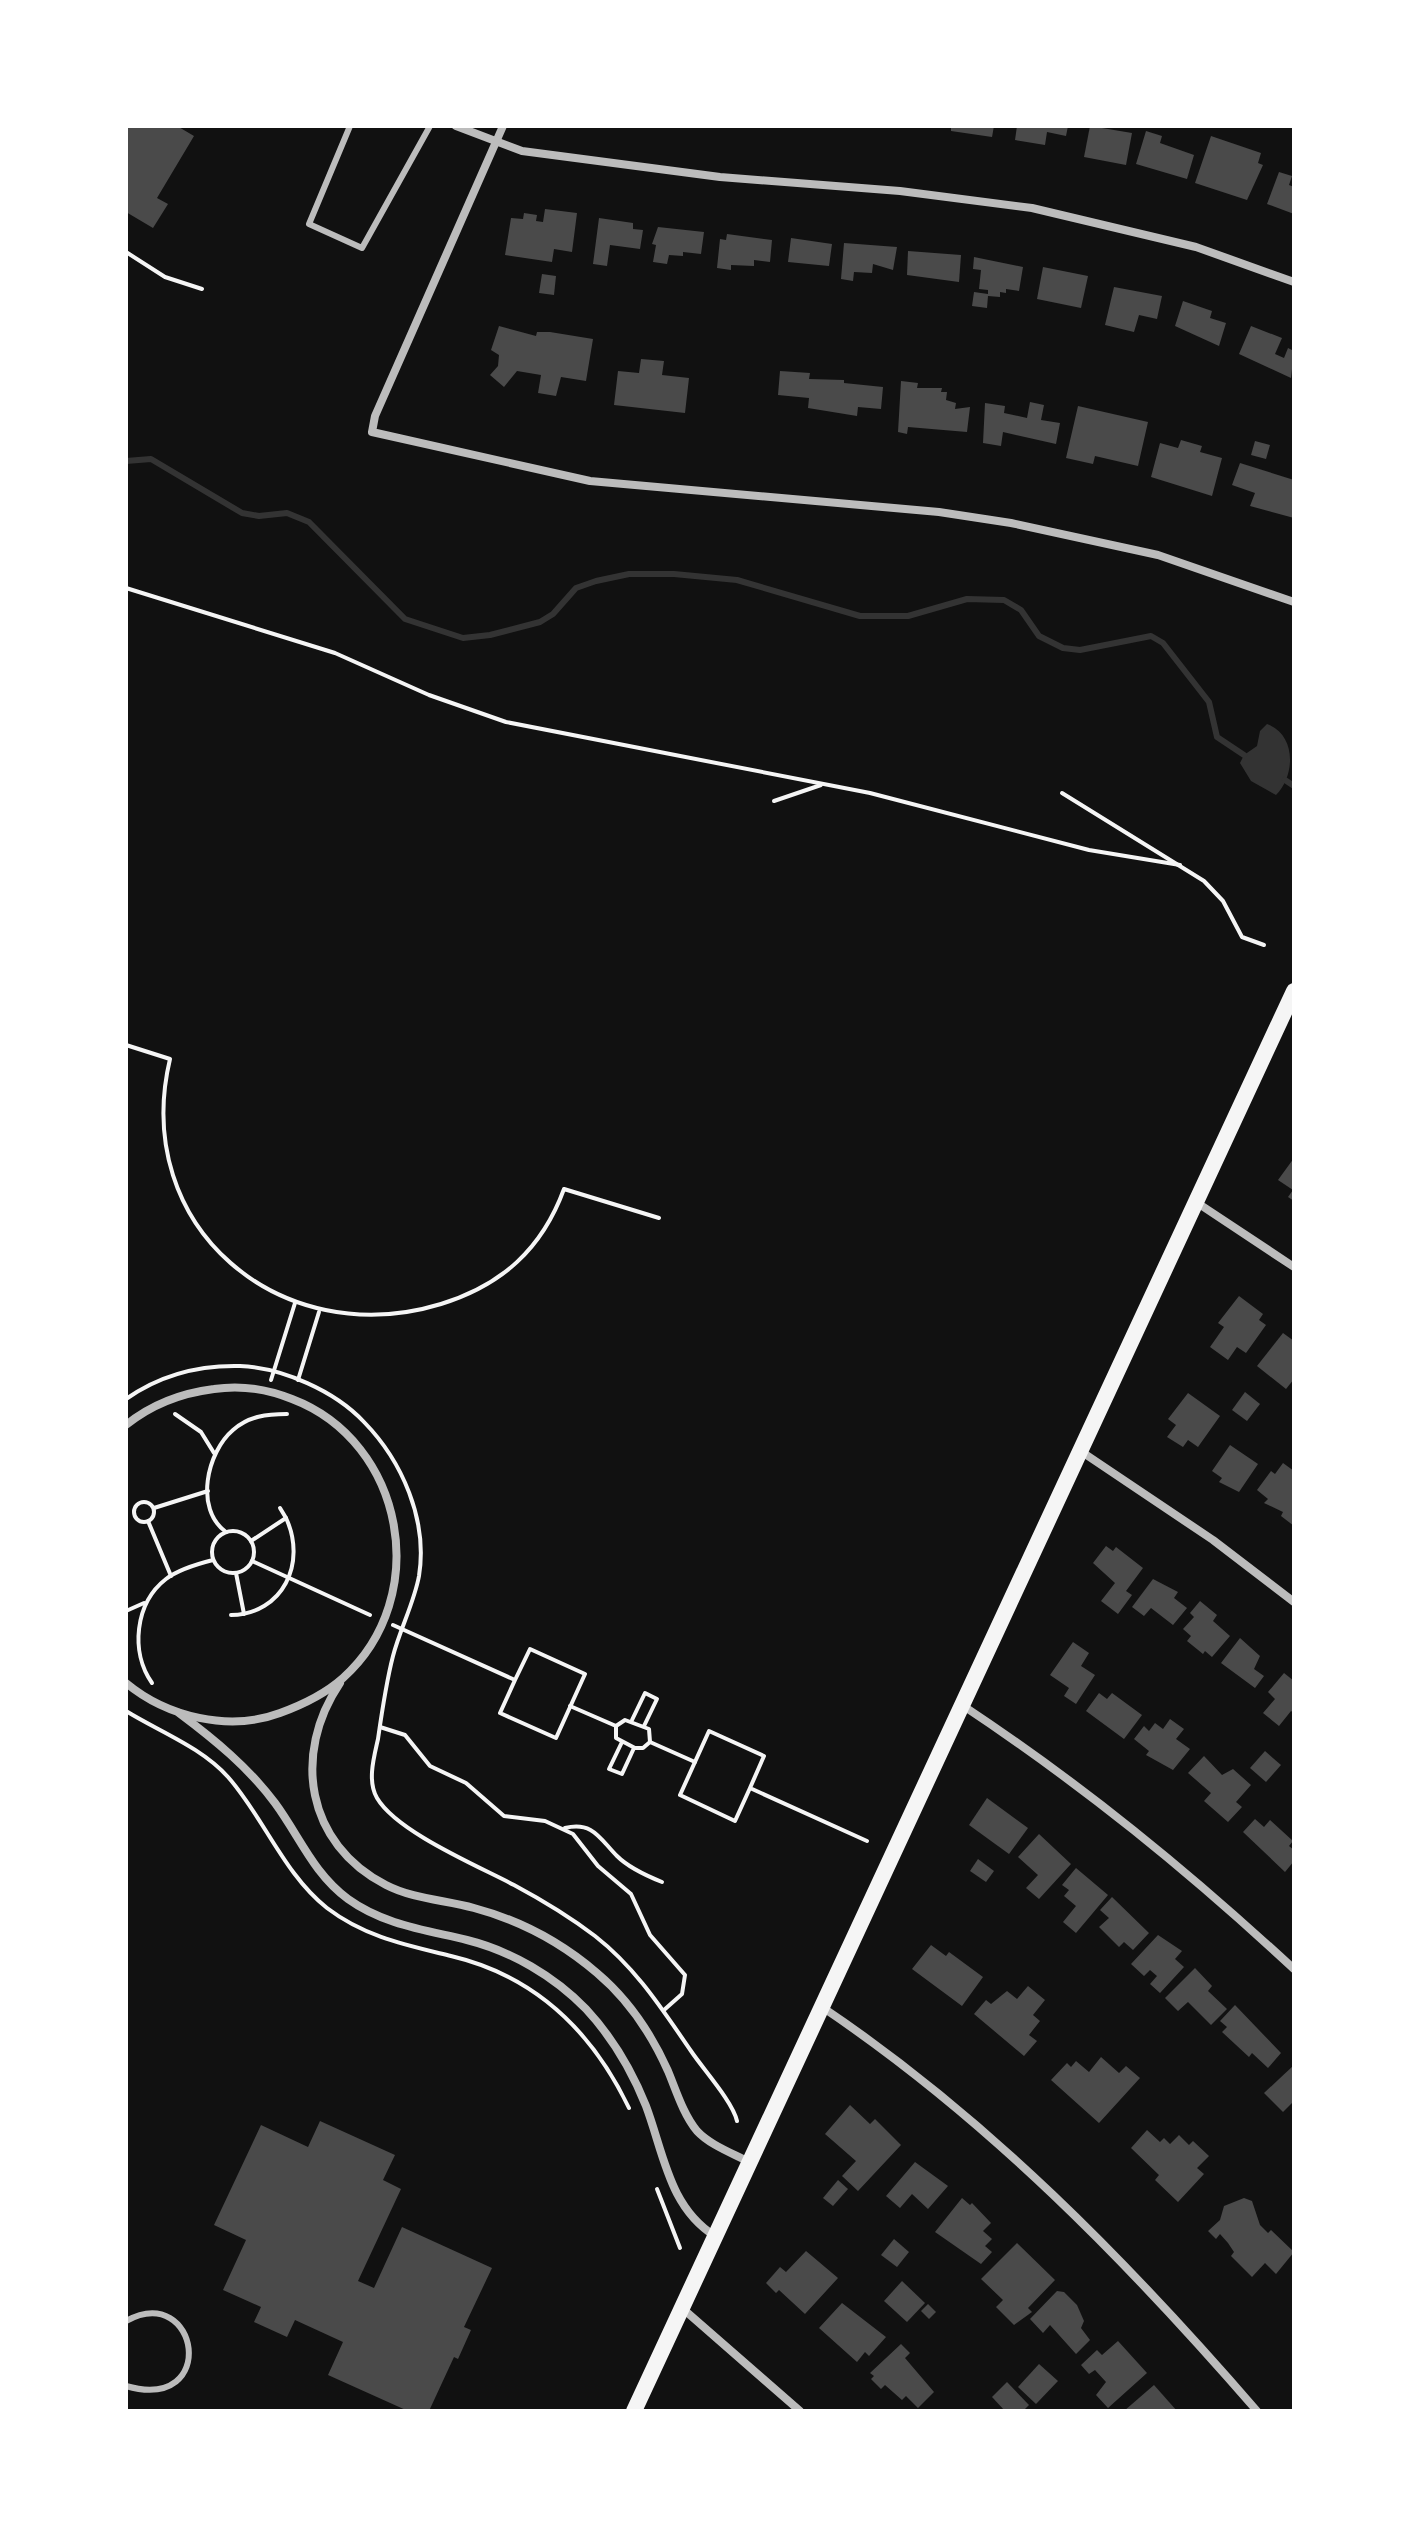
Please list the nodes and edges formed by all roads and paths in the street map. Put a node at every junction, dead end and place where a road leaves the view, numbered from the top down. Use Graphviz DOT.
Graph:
graph roads {
  1 [pos="350,126"];
  2 [pos="430,126"];
  3 [pos="456,126"];
  4 [pos="503,126"];
  5 [pos="496,142"];
  6 [pos="126,252"];
  7 [pos="1294,282"];
  8 [pos="202,289"];
  9 [pos="126,588"];
  10 [pos="1294,602"];
  11 [pos="823,784"];
  12 [pos="1062,793"];
  13 [pos="774,801"];
  14 [pos="1180,865"];
  15 [pos="1264,945"];
  16 [pos="1294,991"];
  17 [pos="126,1045"];
  18 [pos="1195,1201"];
  19 [pos="659,1218"];
  20 [pos="1294,1267"];
  21 [pos="295,1303"];
  22 [pos="319,1311"];
  23 [pos="298,1380"];
  24 [pos="126,1399"];
  25 [pos="156,1406"];
  26 [pos="264,1414"];
  27 [pos="126,1425"];
  28 [pos="1079,1450"];
  29 [pos="214,1453"];
  30 [pos="208,1491"];
  31 [pos="154,1508"];
  32 [pos="280,1508"];
  33 [pos="286,1518"];
  34 [pos="148,1521"];
  35 [pos="226,1532"];
  36 [pos="251,1541"];
  37 [pos="213,1560"];
  38 [pos="252,1561"];
  39 [pos="236,1573"];
  40 [pos="171,1576"];
  41 [pos="289,1578"];
  42 [pos="146,1602"];
  43 [pos="1294,1602"];
  44 [pos="126,1611"];
  45 [pos="231,1615"];
  46 [pos="244,1615"];
  47 [pos="384,1621"];
  48 [pos="402,1629"];
  49 [pos="342,1679"];
  50 [pos="515,1680"];
  51 [pos="126,1683"];
  52 [pos="153,1702"];
  53 [pos="961,1705"];
  54 [pos="570,1706"];
  55 [pos="126,1711"];
  56 [pos="179,1713"];
  57 [pos="632,1720"];
  58 [pos="144,1721"];
  59 [pos="616,1726"];
  60 [pos="644,1726"];
  61 [pos="380,1727"];
  62 [pos="622,1742"];
  63 [pos="650,1742"];
  64 [pos="634,1748"];
  65 [pos="695,1762"];
  66 [pos="750,1788"];
  67 [pos="565,1828"];
  68 [pos="867,1841"];
  69 [pos="662,1882"];
  70 [pos="1294,1969"];
  71 [pos="821,2007"];
  72 [pos="663,2011"];
  73 [pos="631,2114"];
  74 [pos="737,2121"];
  75 [pos="749,2162"];
  76 [pos="653,2180"];
  77 [pos="715,2236"];
  78 [pos="683,2240"];
  79 [pos="681,2307"];
  80 [pos="126,2321"];
  81 [pos="126,2386"];
  82 [pos="634,2411"];
  83 [pos="800,2411"];
  84 [pos="1257,2411"];
  1 -- 2 [label="lane"];
  3 -- 5 [label="street"];
  4 -- 5 [label="street"];
  5 -- 7 [label="street"];
  5 -- 10 [label="street"];
  6 -- 8 [label="path"];
  9 -- 11 [label="path"];
  11 -- 13 [label="path"];
  11 -- 14 [label="path"];
  12 -- 14 [label="path"];
  14 -- 15 [label="path"];
  16 -- 18 [label="main road"];
  17 -- 21 [label="path"];
  18 -- 20 [label="street"];
  18 -- 28 [label="main road"];
  19 -- 22 [label="path"];
  21 -- 22 [label="path"];
  21 -- 24 [label="path"];
  22 -- 23 [label="path"];
  25 -- 27 [label="street"];
  25 -- 29 [label="path"];
  25 -- 47 [label="street"];
  26 -- 29 [label="path"];
  28 -- 43 [label="street"];
  28 -- 53 [label="main road"];
  29 -- 30 [label="path"];
  30 -- 31 [label="path"];
  30 -- 35 [label="path"];
  31 -- 34 [label="path"];
  31 -- 34 [label="path"];
  32 -- 33 [label="path"];
  33 -- 36 [label="path"];
  33 -- 41 [label="path"];
  34 -- 40 [label="path"];
  35 -- 36 [label="path"];
  35 -- 37 [label="path"];
  36 -- 38 [label="path"];
  37 -- 39 [label="path"];
  37 -- 40 [label="path"];
  38 -- 39 [label="path"];
  38 -- 41 [label="path"];
  39 -- 46 [label="path"];
  40 -- 42 [label="path"];
  41 -- 46 [label="path"];
  41 -- 47 [label="path"];
  42 -- 44 [label="path"];
  42 -- 52 [label="path"];
  45 -- 46 [label="path"];
  47 -- 48 [label="path"];
  47 -- 49 [label="street"];
  48 -- 50 [label="path"];
  48 -- 61 [label="path"];
  49 -- 56 [label="street"];
  49 -- 75 [label="street"];
  50 -- 54 [label="path"];
  50 -- 54 [label="path"];
  51 -- 52 [label="street"];
  52 -- 56 [label="street"];
  52 -- 58 [label="path"];
  53 -- 70 [label="street"];
  53 -- 71 [label="main road"];
  54 -- 59 [label="path"];
  55 -- 58 [label="path"];
  56 -- 77 [label="street"];
  57 -- 59 [label="path"];
  57 -- 60 [label="path"];
  57 -- 60 [label="path"];
  58 -- 73 [label="path"];
  59 -- 62 [label="path"];
  60 -- 63 [label="path"];
  61 -- 67 [label="path"];
  61 -- 72 [label="path"];
  62 -- 64 [label="path"];
  62 -- 64 [label="path"];
  63 -- 64 [label="path"];
  63 -- 65 [label="path"];
  65 -- 66 [label="path"];
  65 -- 66 [label="path"];
  66 -- 68 [label="path"];
  67 -- 69 [label="path"];
  67 -- 72 [label="path"];
  71 -- 75 [label="main road"];
  71 -- 84 [label="street"];
  72 -- 74 [label="path"];
  75 -- 77 [label="main road"];
  76 -- 78 [label="path"];
  77 -- 79 [label="main road"];
  79 -- 82 [label="main road"];
  79 -- 83 [label="street"];
  80 -- 81 [label="lane"];
}
